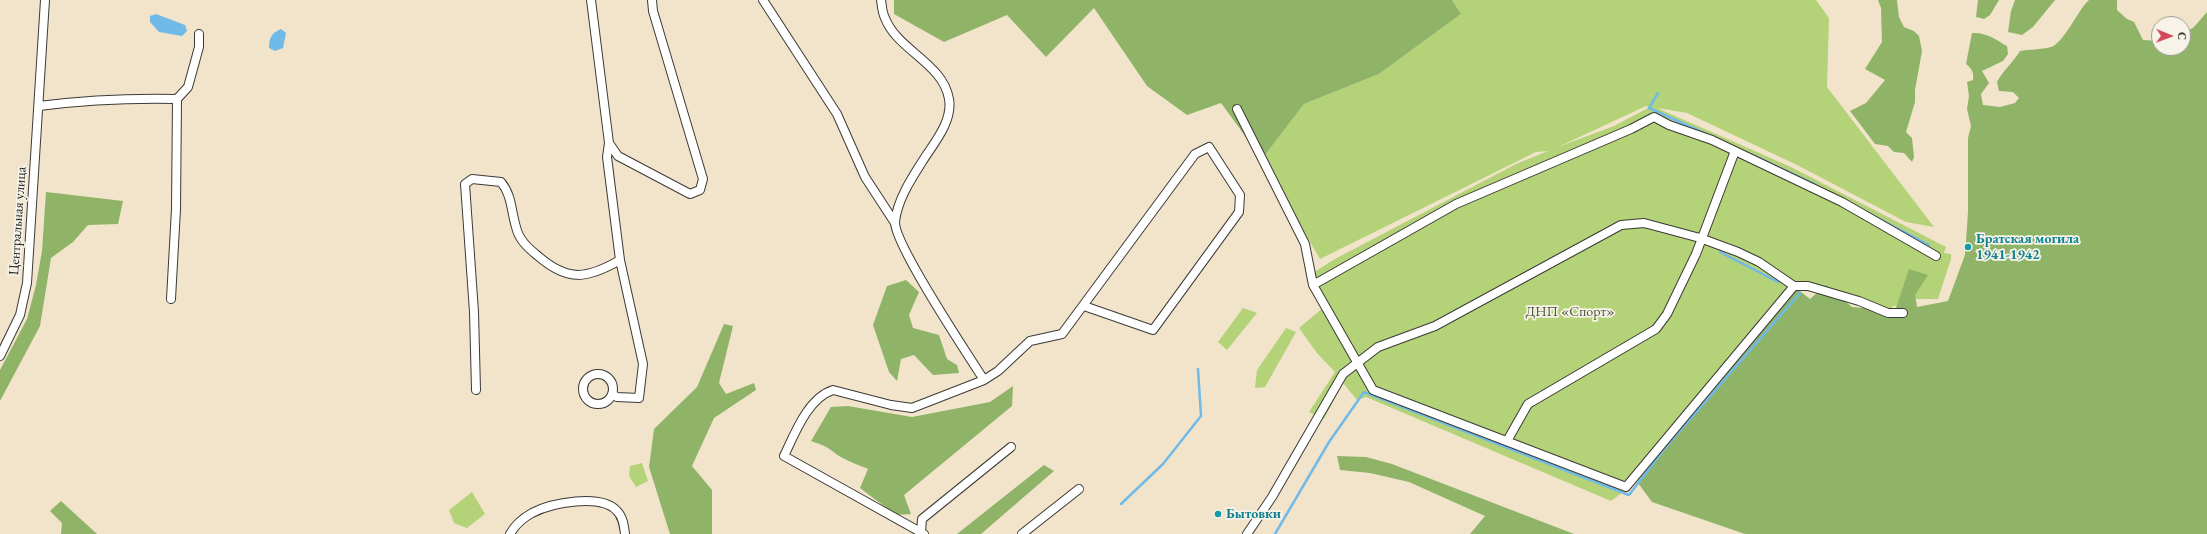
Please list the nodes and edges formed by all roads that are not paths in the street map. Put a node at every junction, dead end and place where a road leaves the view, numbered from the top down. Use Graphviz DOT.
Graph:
graph roads {
  1 [pos="45,0"];
  2 [pos="591,0"];
  3 [pos="652,0"];
  4 [pos="763,0"];
  5 [pos="881,0"];
  6 [pos="199,34"];
  7 [pos="177,99"];
  8 [pos="39,106"];
  9 [pos="1237,109"];
  10 [pos="609,143"];
  11 [pos="1735,151"];
  12 [pos="895,223"];
  13 [pos="1700,238"];
  14 [pos="1936,256"];
  15 [pos="620,260"];
  16 [pos="1312,285"];
  17 [pos="1794,286"];
  18 [pos="171,299"];
  19 [pos="1084,306"];
  20 [pos="1903,313"];
  21 [pos="0,356"];
  22 [pos="1358,362"];
  23 [pos="984,380"];
  24 [pos="476,390"];
  25 [pos="612,394"];
  26 [pos="1507,442"];
  27 [pos="1011,447"];
  28 [pos="1079,489"];
  29 [pos="923,533"];
  30 [pos="510,534"];
  31 [pos="625,534"];
  32 [pos="1022,534"];
  33 [pos="1247,534"];
  1 -- 8 [label="street, Центральная улица"];
  2 -- 10 [label="street"];
  3 -- 10 [label="street"];
  4 -- 12 [label="street"];
  5 -- 12 [label="street"];
  6 -- 7 [label="street"];
  7 -- 8 [label="street"];
  7 -- 18 [label="street"];
  8 -- 21 [label="street, Центральная улица"];
  9 -- 16 [label="street"];
  10 -- 15 [label="street"];
  11 -- 13 [label="street"];
  11 -- 14 [label="street"];
  11 -- 16 [label="street"];
  12 -- 23 [label="street"];
  13 -- 17 [label="street"];
  13 -- 22 [label="street"];
  13 -- 26 [label="street"];
  15 -- 24 [label="street"];
  15 -- 25 [label="street"];
  16 -- 22 [label="street"];
  17 -- 20 [label="street"];
  17 -- 26 [label="street"];
  19 -- 19 [label="street"];
  19 -- 23 [label="street"];
  22 -- 26 [label="street"];
  22 -- 33 [label="street"];
  23 -- 29 [label="street"];
  27 -- 29 [label="street"];
  28 -- 32 [label="street"];
  30 -- 31 [label="street"];
}
